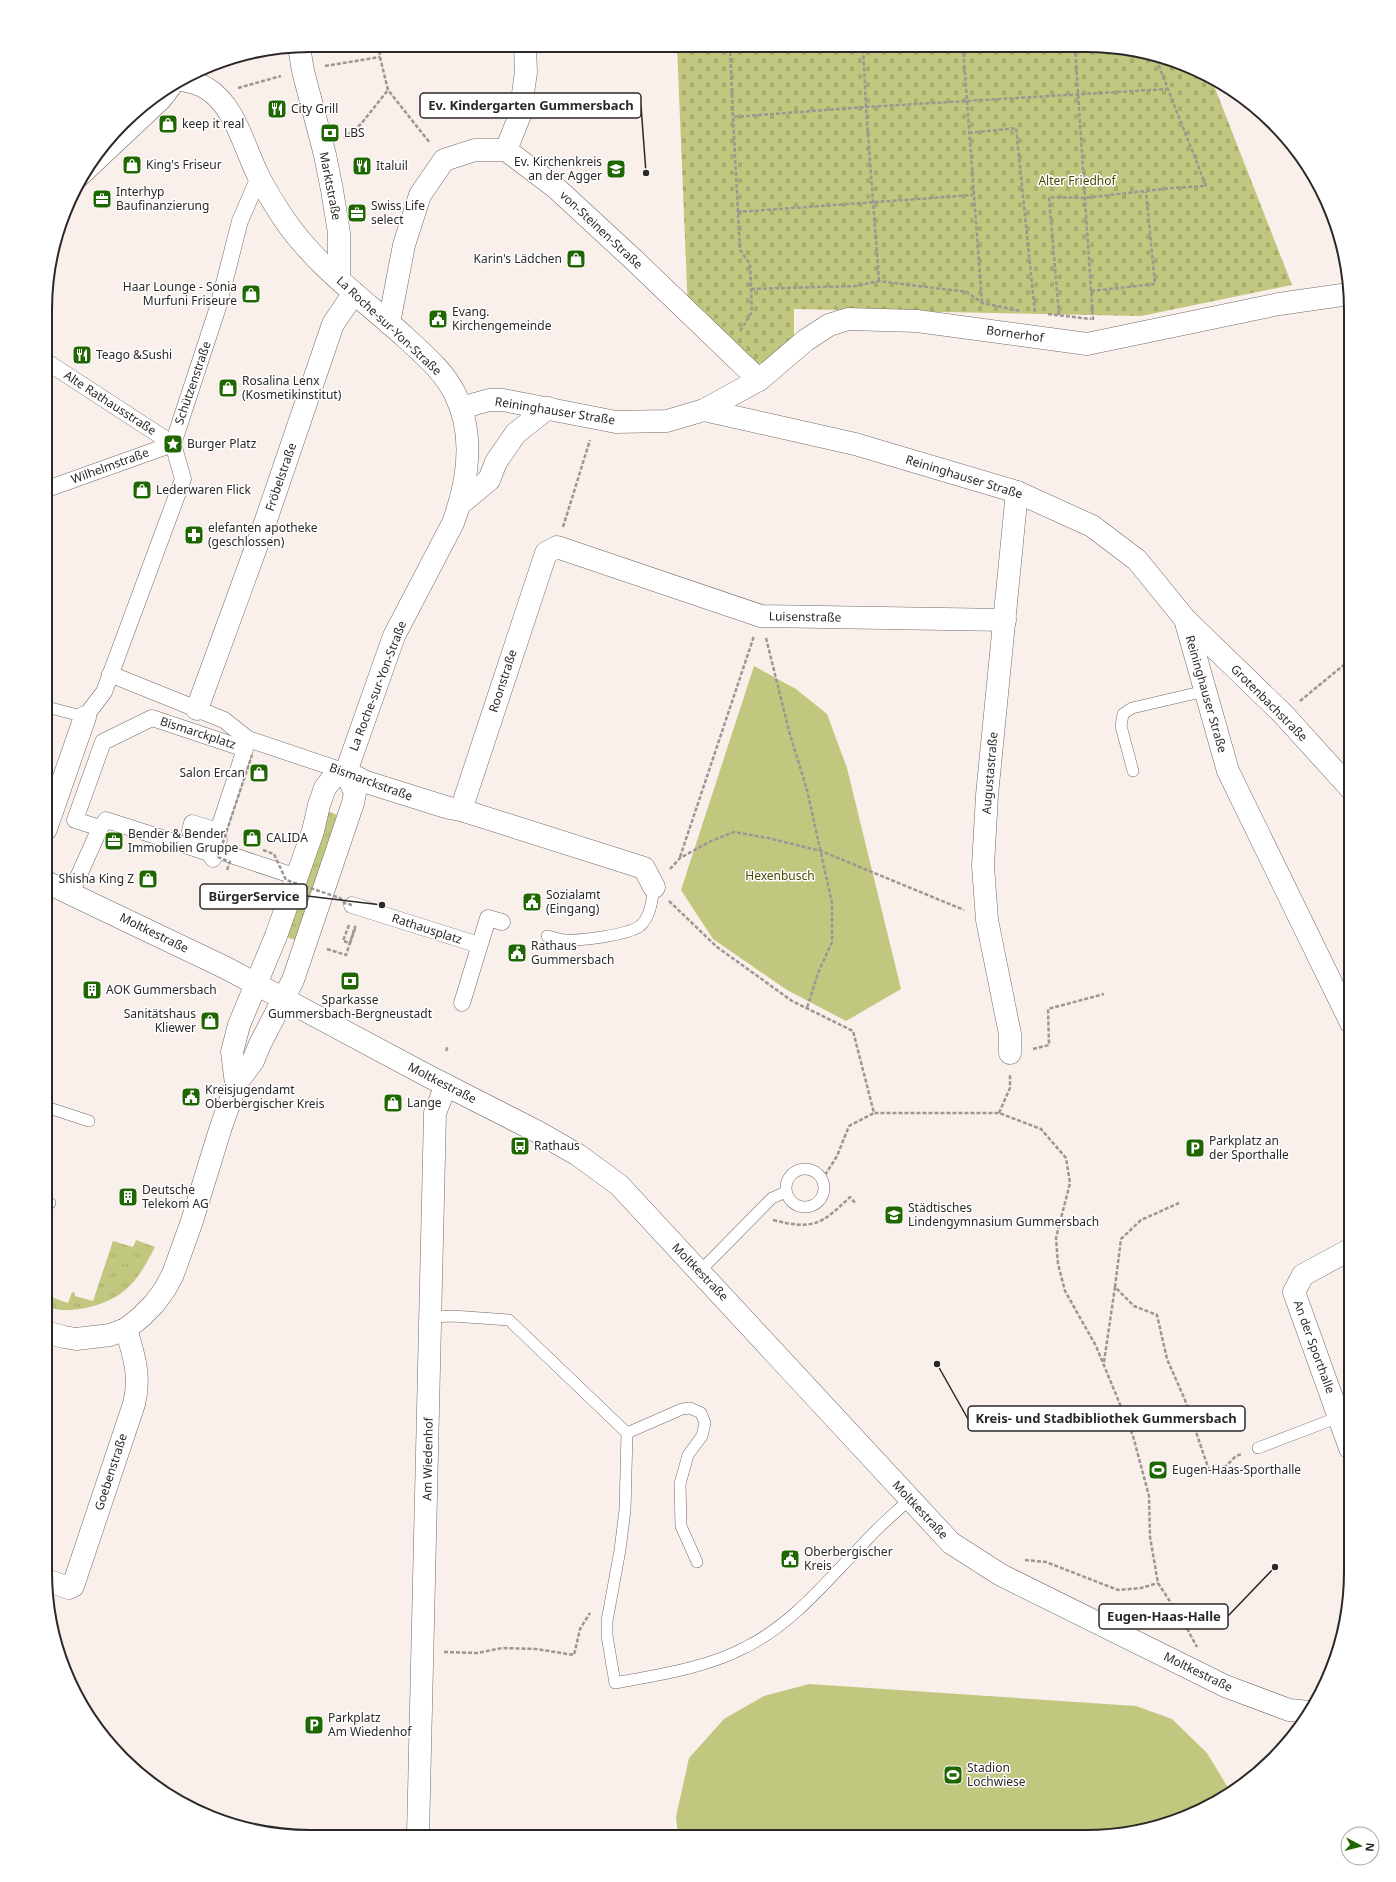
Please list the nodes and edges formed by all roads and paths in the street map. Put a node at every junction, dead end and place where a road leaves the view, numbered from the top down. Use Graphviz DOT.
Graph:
graph roads {
  1 [pos="380,52"];
  2 [pos="525,52"];
  3 [pos="730,52"];
  4 [pos="864,52"];
  5 [pos="963,52"];
  6 [pos="1075,52"];
  7 [pos="300,53"];
  8 [pos="380,57"];
  9 [pos="1158,63"];
  10 [pos="342,64"];
  11 [pos="302,71"];
  12 [pos="189,83"];
  13 [pos="234,89"];
  14 [pos="1168,89"];
  15 [pos="388,90"];
  16 [pos="1078,94"];
  17 [pos="167,96"];
  18 [pos="966,102"];
  19 [pos="866,107"];
  20 [pos="734,117"];
  21 [pos="361,124"];
  22 [pos="969,132"];
  23 [pos="506,150"];
  24 [pos="444,160"];
  25 [pos="100,161"];
  26 [pos="258,177"];
  27 [pos="1146,192"];
  28 [pos="973,195"];
  29 [pos="1084,198"];
  30 [pos="873,202"];
  31 [pos="737,212"];
  32 [pos="879,281"];
  33 [pos="346,286"];
  34 [pos="751,289"];
  35 [pos="1092,291"];
  36 [pos="1343,295"];
  37 [pos="982,303"];
  38 [pos="1035,313"];
  39 [pos="1059,315"];
  40 [pos="1093,319"];
  41 [pos="389,323"];
  42 [pos="1106,341"];
  43 [pos="729,350"];
  44 [pos="52,365"];
  45 [pos="759,380"];
  46 [pos="461,408"];
  47 [pos="548,408"];
  48 [pos="704,410"];
  49 [pos="597,419"];
  50 [pos="172,444"];
  51 [pos="52,487"];
  52 [pos="1017,492"];
  53 [pos="460,504"];
  54 [pos="552,550"];
  55 [pos="761,616"];
  56 [pos="1184,619"];
  57 [pos="1005,620"];
  58 [pos="1344,665"];
  59 [pos="110,674"];
  60 [pos="1205,691"];
  61 [pos="52,709"];
  62 [pos="197,709"];
  63 [pos="1283,714"];
  64 [pos="85,717"];
  65 [pos="231,726"];
  66 [pos="225,742"];
  67 [pos="252,755"];
  68 [pos="1133,771"];
  69 [pos="346,772"];
  70 [pos="1344,781"];
  71 [pos="461,810"];
  72 [pos="52,812"];
  73 [pos="100,828"];
  74 [pos="216,850"];
  75 [pos="263,850"];
  76 [pos="821,851"];
  77 [pos="227,870"];
  78 [pos="297,877"];
  79 [pos="52,885"];
  80 [pos="654,887"];
  81 [pos="71,893"];
  82 [pos="352,905"];
  83 [pos="987,920"];
  84 [pos="502,922"];
  85 [pos="356,926"];
  86 [pos="348,928"];
  87 [pos="354,931"];
  88 [pos="547,936"];
  89 [pos="479,945"];
  90 [pos="325,949"];
  91 [pos="256,984"];
  92 [pos="1104,994"];
  93 [pos="284,1000"];
  94 [pos="462,1003"];
  95 [pos="807,1008"];
  96 [pos="1344,1009"];
  97 [pos="382,1011"];
  98 [pos="388,1013"];
  99 [pos="448,1046"];
  100 [pos="446,1051"];
  101 [pos="1010,1054"];
  102 [pos="236,1084"];
  103 [pos="446,1085"];
  104 [pos="52,1109"];
  105 [pos="874,1113"];
  106 [pos="999,1113"];
  107 [pos="89,1121"];
  108 [pos="822,1180"];
  109 [pos="786,1192"];
  110 [pos="1179,1203"];
  111 [pos="856,1204"];
  112 [pos="772,1220"];
  113 [pos="1344,1253"];
  114 [pos="700,1271"];
  115 [pos="1115,1287"];
  116 [pos="431,1317"];
  117 [pos="126,1329"];
  118 [pos="52,1334"];
  119 [pos="1104,1363"];
  120 [pos="1339,1417"];
  121 [pos="1344,1431"];
  122 [pos="627,1433"];
  123 [pos="1258,1448"];
  124 [pos="910,1499"];
  125 [pos="697,1562"];
  126 [pos="1001,1575"];
  127 [pos="53,1582"];
  128 [pos="1158,1583"];
  129 [pos="580,1629"];
  130 [pos="1199,1651"];
  131 [pos="423,1652"];
  132 [pos="1301,1713"];
  133 [pos="418,1830"];
  1 -- 8 [label="path"];
  2 -- 23 [label="street"];
  3 -- 20 [label="path"];
  4 -- 19 [label="path"];
  5 -- 18 [label="path"];
  6 -- 16 [label="path"];
  7 -- 11 [label="street, Marktstraße"];
  8 -- 10 [label="path"];
  8 -- 15 [label="path"];
  9 -- 14 [label="path"];
  11 -- 13 [label="path"];
  11 -- 33 [label="street, Marktstraße"];
  12 -- 26 [label="street, La Roche-sur-Yon-Straße"];
  14 -- 16 [label="path"];
  14 -- 27 [label="path"];
  15 -- 21 [label="path"];
  15 -- 24 [label="path"];
  16 -- 18 [label="path"];
  16 -- 29 [label="path"];
  17 -- 25 [label="street"];
  18 -- 19 [label="path"];
  18 -- 22 [label="path"];
  19 -- 20 [label="path"];
  19 -- 30 [label="path"];
  20 -- 31 [label="path"];
  22 -- 28 [label="path"];
  22 -- 38 [label="path"];
  23 -- 24 [label="street"];
  23 -- 43 [label="street, von-Steinen-Straße"];
  24 -- 41 [label="street"];
  26 -- 33 [label="street, La Roche-sur-Yon-Straße"];
  26 -- 50 [label="street, Schützenstraße"];
  27 -- 29 [label="path"];
  27 -- 35 [label="path"];
  28 -- 30 [label="path"];
  28 -- 37 [label="path"];
  29 -- 35 [label="path"];
  29 -- 39 [label="path"];
  30 -- 31 [label="path"];
  30 -- 32 [label="path"];
  31 -- 34 [label="path"];
  32 -- 34 [label="path"];
  32 -- 37 [label="path"];
  33 -- 41 [label="street, La Roche-sur-Yon-Straße"];
  33 -- 62 [label="street, Fröbelstraße"];
  34 -- 43 [label="path"];
  35 -- 40 [label="path"];
  36 -- 42 [label="street, Bornerhof"];
  37 -- 38 [label="path"];
  38 -- 39 [label="path"];
  39 -- 40 [label="path"];
  40 -- 42 [label="path"];
  41 -- 46 [label="street, La Roche-sur-Yon-Straße"];
  42 -- 45 [label="street, Bornerhof"];
  43 -- 45 [label="street, von-Steinen-Straße"];
  44 -- 50 [label="street, Alte Rathausstraße"];
  45 -- 48 [label="street, Bornerhof"];
  46 -- 47 [label="street, Reininghauser Straße"];
  46 -- 53 [label="street, La Roche-sur-Yon-Straße"];
  47 -- 49 [label="street, Reininghauser Straße"];
  47 -- 53 [label="street"];
  48 -- 49 [label="street, Reininghauser Straße"];
  48 -- 52 [label="street, Reininghauser Straße"];
  49 -- 54 [label="path"];
  50 -- 51 [label="street, Wilhelmstraße"];
  50 -- 59 [label="street"];
  52 -- 56 [label="street, Reininghauser Straße"];
  52 -- 57 [label="street, Augustastraße"];
  53 -- 69 [label="street, La Roche-sur-Yon-Straße"];
  54 -- 55 [label="street, Luisenstraße"];
  54 -- 71 [label="street, Roonstraße"];
  55 -- 57 [label="street, Luisenstraße"];
  55 -- 76 [label="path"];
  55 -- 76 [label="path"];
  56 -- 60 [label="street, Reininghauser Straße"];
  56 -- 63 [label="street, Grotenbachstraße"];
  57 -- 83 [label="street, Augustastraße"];
  58 -- 63 [label="path"];
  59 -- 62 [label="street, Bismarckstraße"];
  59 -- 64 [label="street"];
  60 -- 68 [label="lane"];
  60 -- 96 [label="street, Reininghauser Straße"];
  61 -- 64 [label="lane"];
  62 -- 65 [label="street, Bismarckstraße"];
  63 -- 70 [label="street, Grotenbachstraße"];
  64 -- 72 [label="street"];
  65 -- 66 [label="street"];
  65 -- 69 [label="street, Bismarckstraße"];
  66 -- 73 [label="street, Bismarckplatz"];
  66 -- 74 [label="street, Bismarckplatz"];
  67 -- 77 [label="path, bridge"];
  69 -- 71 [label="street, Bismarckstraße"];
  69 -- 78 [label="street"];
  69 -- 93 [label="street"];
  71 -- 80 [label="street, Bismarckstraße"];
  73 -- 74 [label="street"];
  73 -- 81 [label="street"];
  74 -- 78 [label="street"];
  75 -- 82 [label="path, bridge"];
  76 -- 83 [label="path"];
  76 -- 95 [label="path"];
  78 -- 91 [label="street"];
  79 -- 81 [label="street, Moltkestraße"];
  80 -- 88 [label="lane"];
  80 -- 95 [label="path"];
  81 -- 91 [label="street, Moltkestraße"];
  82 -- 89 [label="street, Rathausplatz"];
  83 -- 101 [label="street, Augustastraße"];
  84 -- 89 [label="street, Rathausplatz"];
  85 -- 86 [label="path"];
  87 -- 90 [label="path"];
  89 -- 94 [label="street, Rathausplatz"];
  91 -- 93 [label="street, Moltkestraße"];
  91 -- 102 [label="street"];
  92 -- 101 [label="path"];
  93 -- 102 [label="street"];
  93 -- 103 [label="street, Moltkestraße"];
  95 -- 105 [label="path"];
  97 -- 98 [label="path"];
  99 -- 100 [label="path"];
  101 -- 106 [label="path"];
  102 -- 117 [label="street"];
  103 -- 114 [label="street, Moltkestraße"];
  103 -- 116 [label="street, Am Wiedenhof"];
  104 -- 107 [label="lane"];
  105 -- 106 [label="path"];
  105 -- 108 [label="path"];
  106 -- 119 [label="path"];
  108 -- 109 [label="lane"];
  108 -- 109 [label="lane"];
  109 -- 114 [label="lane"];
  110 -- 115 [label="path"];
  111 -- 112 [label="path"];
  113 -- 120 [label="street, An der Sporthalle"];
  114 -- 124 [label="street, Moltkestraße"];
  115 -- 119 [label="path"];
  115 -- 123 [label="path"];
  116 -- 122 [label="lane"];
  116 -- 131 [label="street, Am Wiedenhof"];
  117 -- 118 [label="street"];
  117 -- 127 [label="street, Goebenstraße"];
  119 -- 128 [label="path"];
  120 -- 121 [label="street, An der Sporthalle"];
  120 -- 123 [label="lane"];
  122 -- 124 [label="lane"];
  122 -- 125 [label="lane"];
  124 -- 126 [label="street, Moltkestraße"];
  126 -- 128 [label="path"];
  126 -- 132 [label="street, Moltkestraße"];
  128 -- 130 [label="path"];
  129 -- 131 [label="path"];
  131 -- 133 [label="street, Am Wiedenhof"];
}
